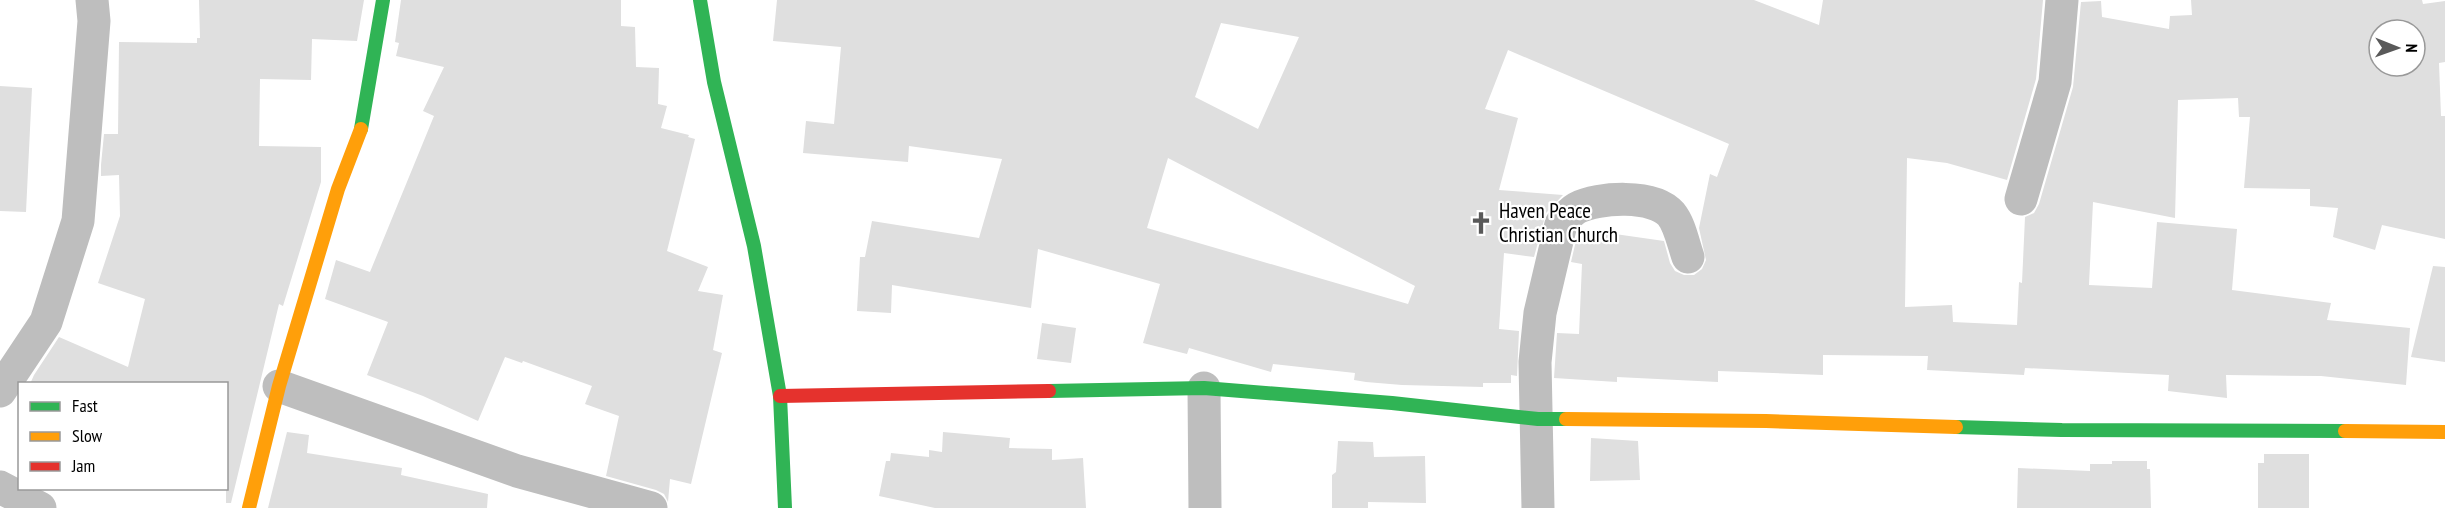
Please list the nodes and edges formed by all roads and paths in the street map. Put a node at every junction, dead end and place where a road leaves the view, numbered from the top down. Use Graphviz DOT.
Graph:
graph roads {
  1 [pos="92,0"];
  2 [pos="383,0"];
  3 [pos="700,0"];
  4 [pos="2062,0"];
  5 [pos="2021,199"];
  6 [pos="1688,257"];
  7 [pos="279,386"];
  8 [pos="1204,388"];
  9 [pos="0,392"];
  10 [pos="780,396"];
  11 [pos="1538,419"];
  12 [pos="2445,432"];
  13 [pos="0,487"];
  14 [pos="40,508"];
  15 [pos="249,508"];
  16 [pos="651,508"];
  17 [pos="785,508"];
  18 [pos="1205,508"];
  19 [pos="1538,508"];
  1 -- 9 [label="street"];
  2 -- 7 [label="street"];
  3 -- 10 [label="street"];
  4 -- 5 [label="street"];
  6 -- 11 [label="street"];
  7 -- 15 [label="street"];
  7 -- 16 [label="street"];
  8 -- 10 [label="street"];
  8 -- 11 [label="street"];
  8 -- 18 [label="street"];
  10 -- 17 [label="street"];
  11 -- 12 [label="street"];
  11 -- 19 [label="street"];
  13 -- 14 [label="street"];
}
